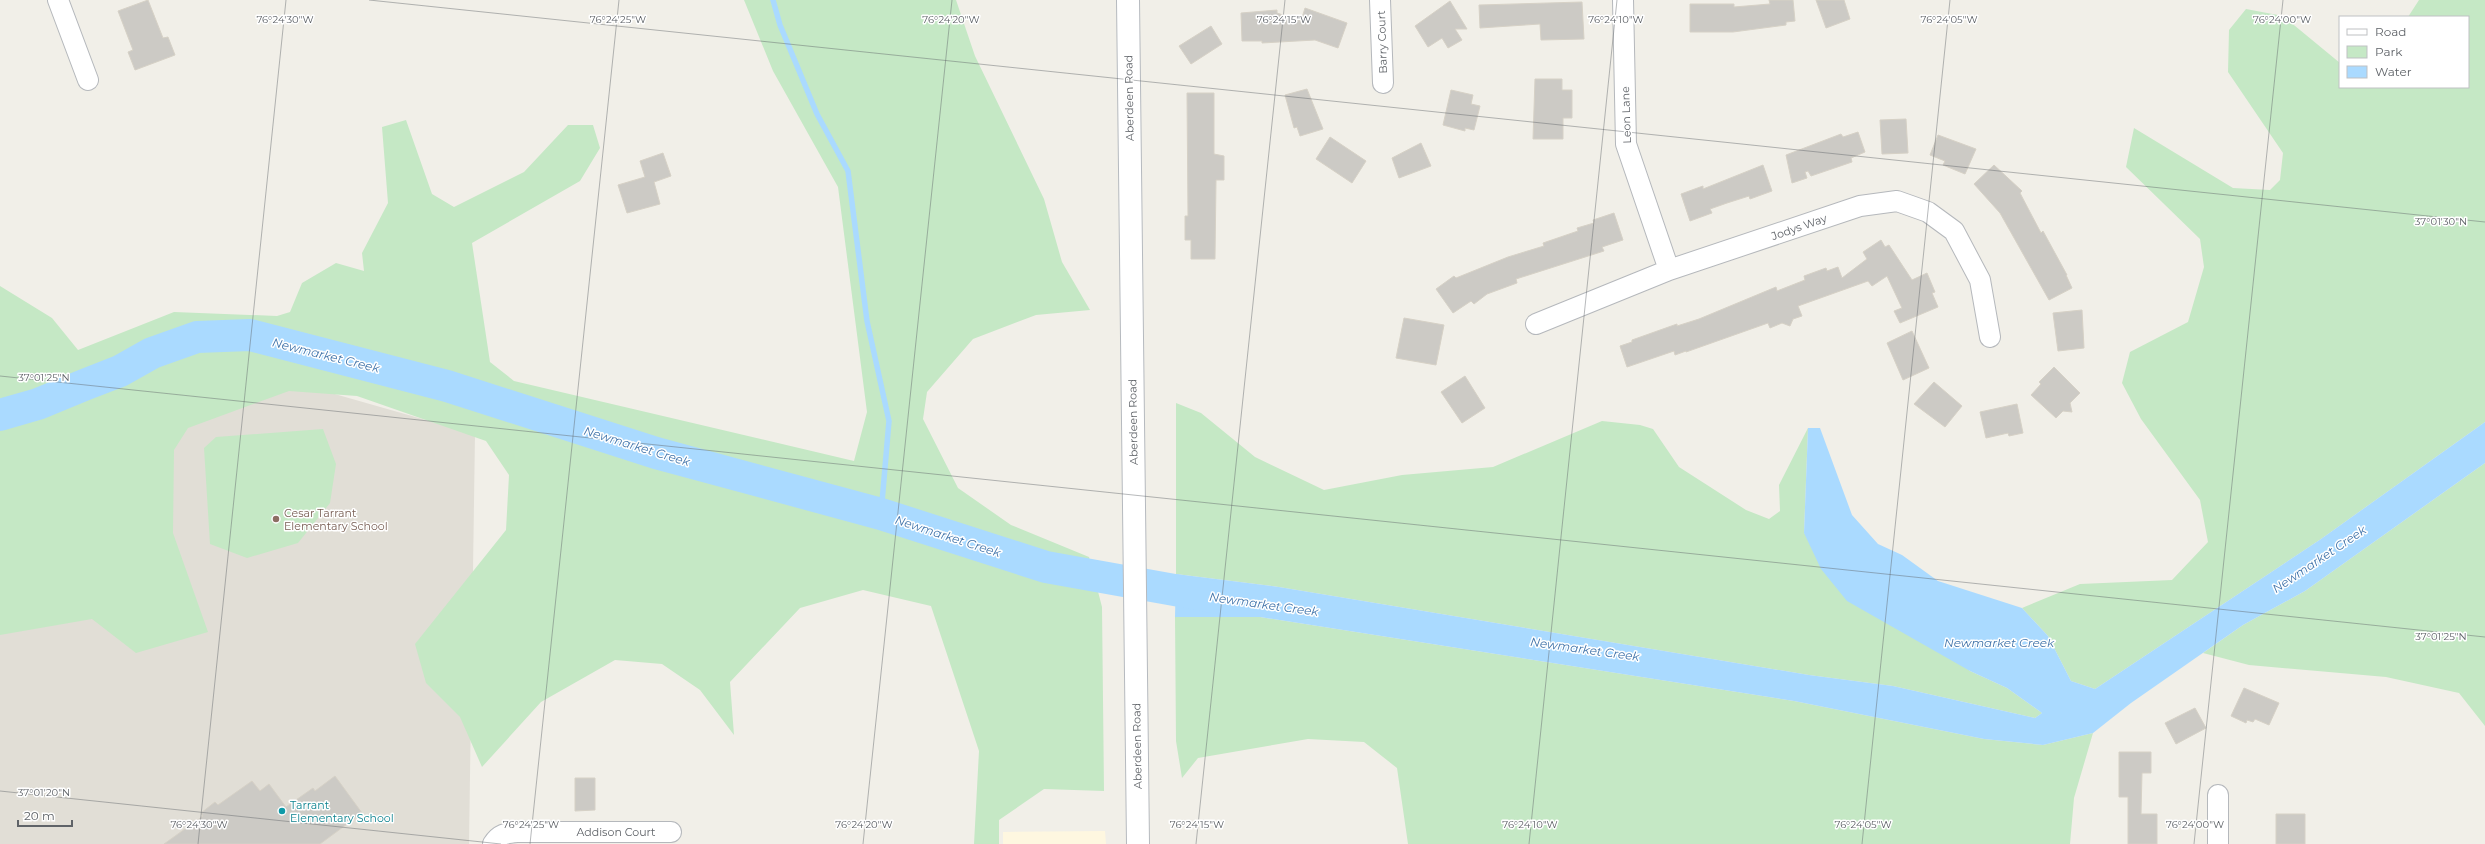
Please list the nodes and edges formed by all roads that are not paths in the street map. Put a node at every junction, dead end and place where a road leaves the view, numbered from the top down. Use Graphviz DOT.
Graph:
graph roads {
  1 [pos="58,0"];
  2 [pos="1128,0"];
  3 [pos="1380,0"];
  4 [pos="1624,0"];
  5 [pos="88,80"];
  6 [pos="1383,83"];
  7 [pos="1669,270"];
  8 [pos="1536,324"];
  9 [pos="1990,337"];
  10 [pos="2218,795"];
  11 [pos="672,832"];
  12 [pos="493,844"];
  13 [pos="1138,844"];
  14 [pos="2218,844"];
  1 -- 5 [label="street"];
  2 -- 13 [label="main road, Aberdeen Road"];
  3 -- 6 [label="street, Barry Court"];
  4 -- 7 [label="street, Leon Lane"];
  7 -- 8 [label="street, Jodys Way"];
  7 -- 9 [label="street, Jodys Way"];
  10 -- 14 [label="street"];
  11 -- 12 [label="street, Addison Court"];
}
